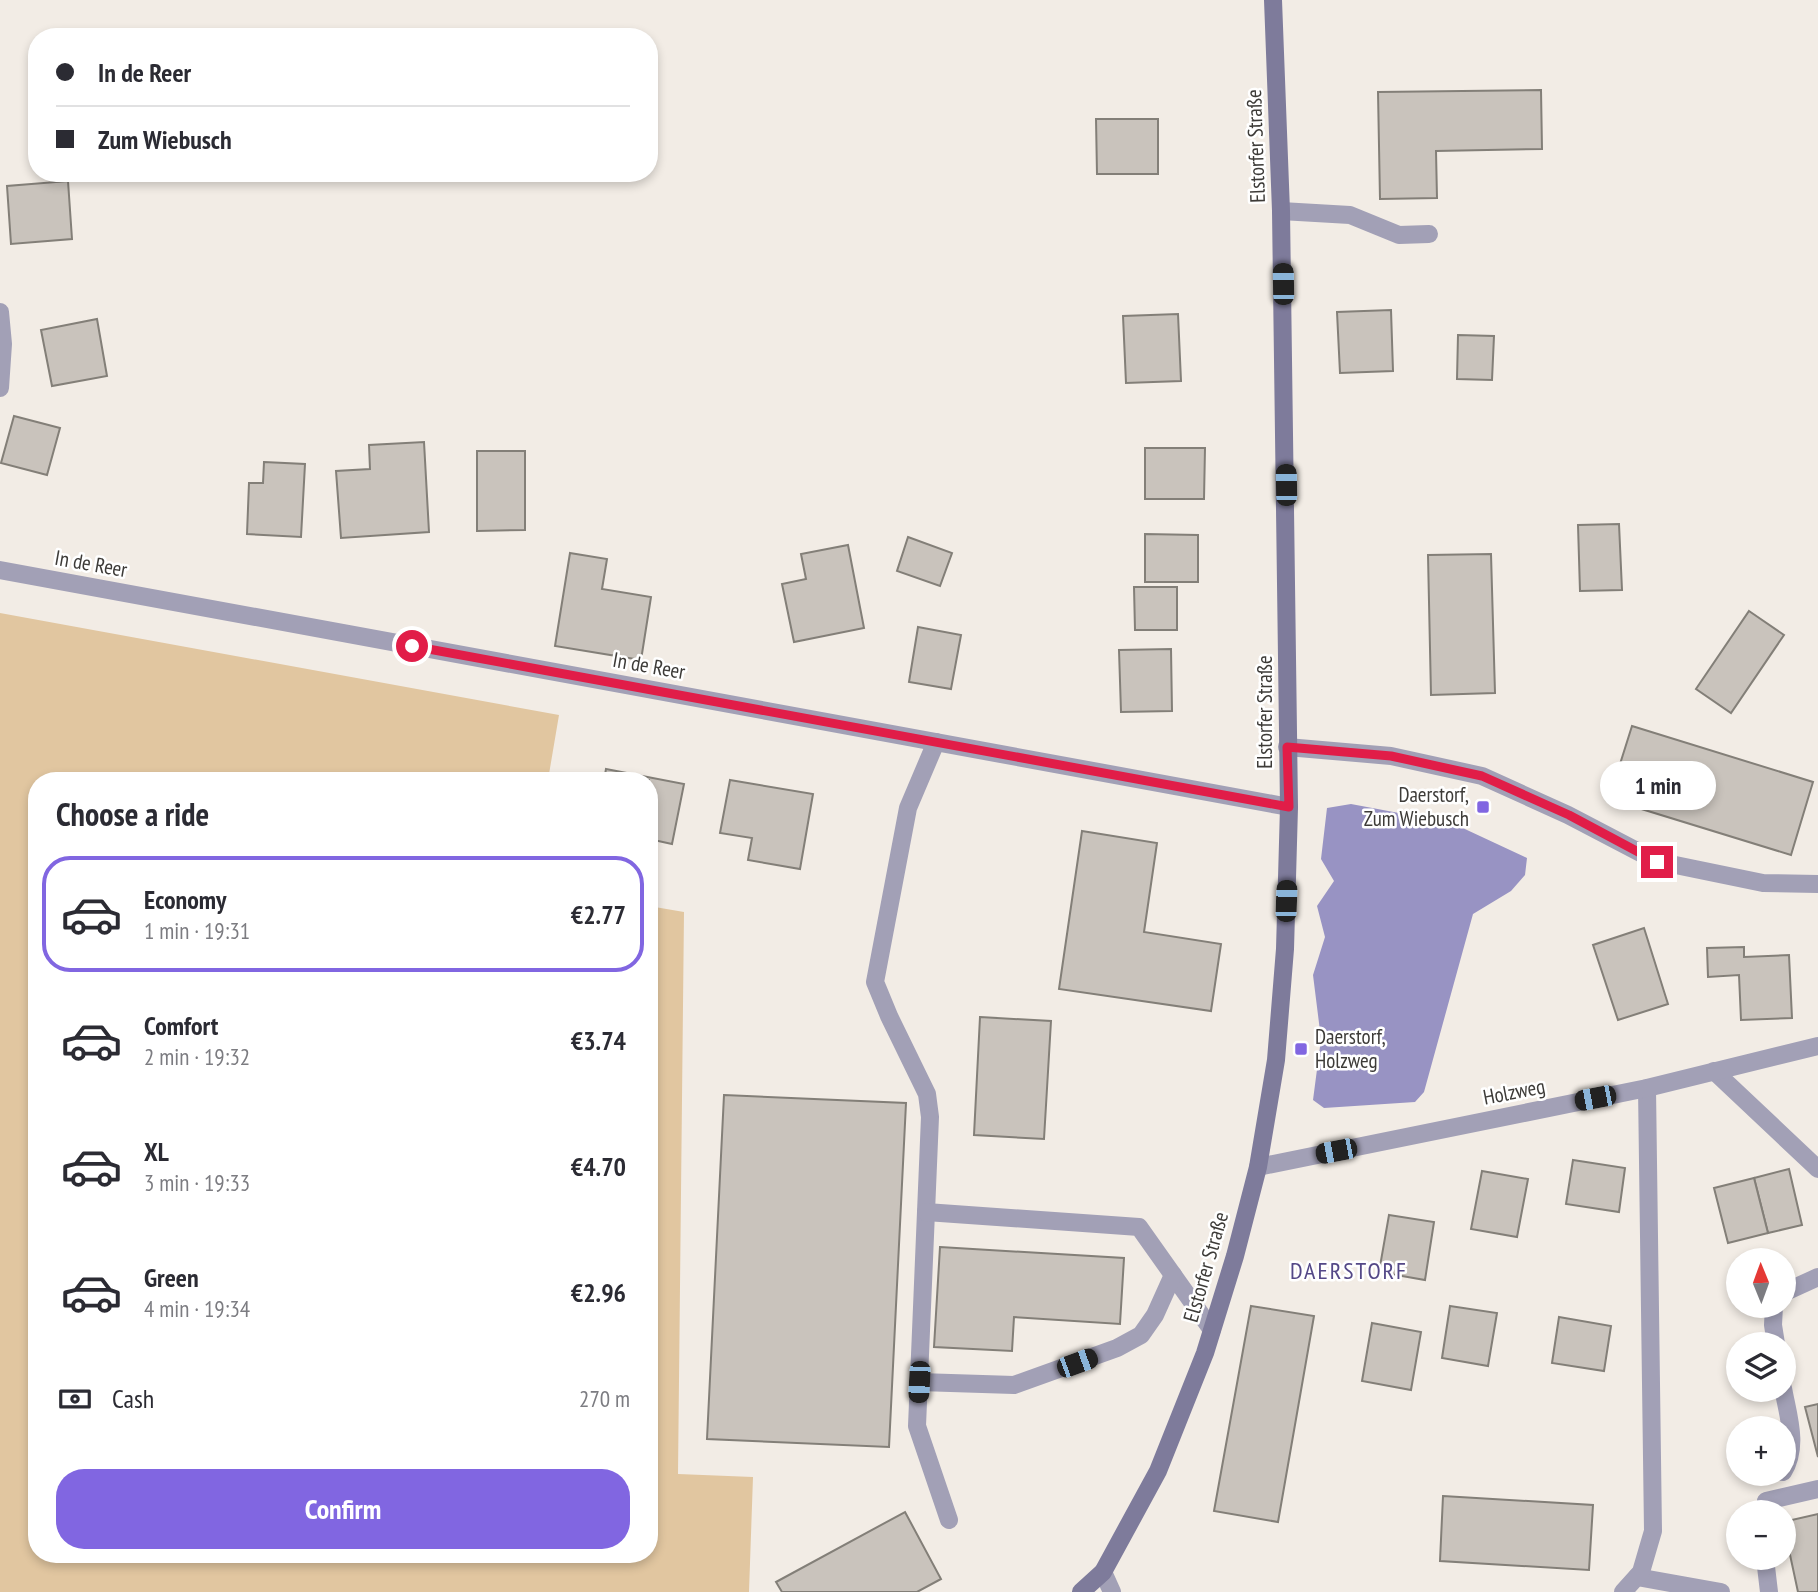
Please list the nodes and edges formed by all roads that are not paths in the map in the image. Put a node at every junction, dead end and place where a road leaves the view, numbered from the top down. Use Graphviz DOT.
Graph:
graph roads {
  1 [pos="1273,0"];
  2 [pos="1281,211"];
  3 [pos="1429,234"];
  4 [pos="0,312"];
  5 [pos="0,388"];
  6 [pos="0,570"];
  7 [pos="936,742"];
  8 [pos="1287,747"];
  9 [pos="1289,807"];
  10 [pos="1818,884"];
  11 [pos="1818,1045"];
  12 [pos="1714,1071"];
  13 [pos="1647,1088"];
  14 [pos="1258,1167"];
  15 [pos="1818,1169"];
  16 [pos="926,1212"];
  17 [pos="1173,1275"];
  18 [pos="1818,1277"];
  19 [pos="1796,1287"];
  20 [pos="1212,1330"];
  21 [pos="919,1382"];
  22 [pos="1818,1489"];
  23 [pos="1784,1500"];
  24 [pos="949,1520"];
  25 [pos="1766,1570"];
  26 [pos="1103,1572"];
  27 [pos="1637,1577"];
  28 [pos="1081,1592"];
  29 [pos="1112,1592"];
  30 [pos="1623,1592"];
  31 [pos="1721,1592"];
  32 [pos="1769,1592"];
  1 -- 2 [label="main road, Elstorfer Straße"];
  2 -- 3 [label="street"];
  2 -- 8 [label="main road, Elstorfer Straße"];
  4 -- 5 [label="street"];
  6 -- 7 [label="street, In de Reer"];
  7 -- 9 [label="street, In de Reer"];
  7 -- 16 [label="street"];
  8 -- 9 [label="main road, Elstorfer Straße"];
  8 -- 10 [label="street"];
  9 -- 14 [label="main road, Elstorfer Straße"];
  11 -- 12 [label="street, Holzweg"];
  12 -- 13 [label="street, Holzweg"];
  12 -- 15 [label="street"];
  13 -- 14 [label="street, Holzweg"];
  13 -- 27 [label="street"];
  14 -- 20 [label="main road, Elstorfer Straße"];
  16 -- 17 [label="street"];
  16 -- 21 [label="street"];
  17 -- 20 [label="street"];
  17 -- 21 [label="street"];
  18 -- 19 [label="street"];
  20 -- 26 [label="main road, Elstorfer Straße"];
  21 -- 24 [label="street"];
  22 -- 23 [label="street"];
  25 -- 32 [label="street"];
  26 -- 28 [label="main road, Elstorfer Straße"];
  26 -- 29 [label="street"];
  27 -- 30 [label="street"];
  27 -- 31 [label="street"];
}
